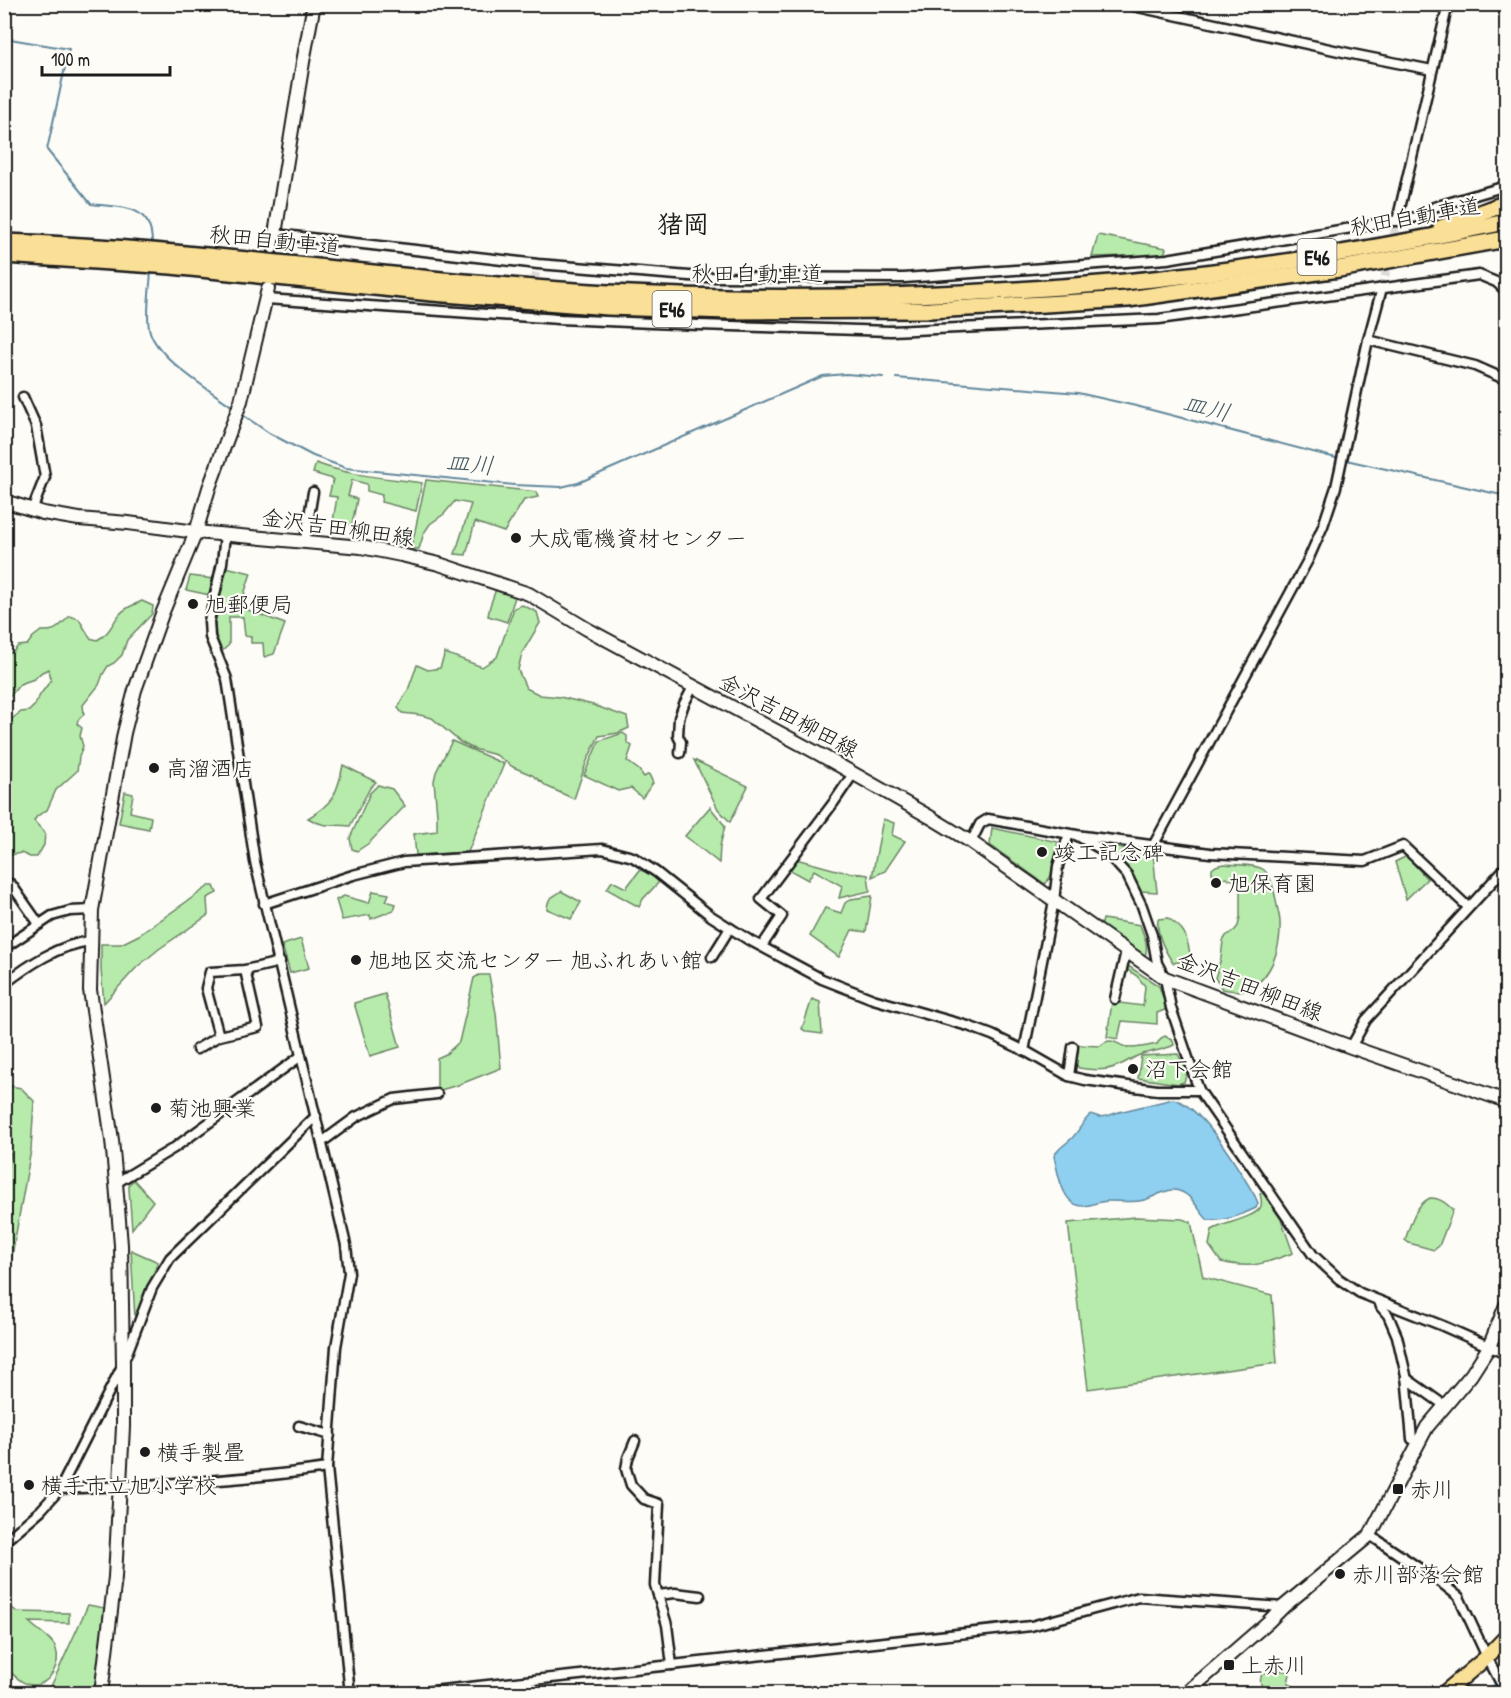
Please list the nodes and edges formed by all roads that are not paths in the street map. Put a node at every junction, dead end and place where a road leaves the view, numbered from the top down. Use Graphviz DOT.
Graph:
graph roads {
  1 [pos="314,4"];
  2 [pos="1124,4"];
  3 [pos="1448,4"];
  4 [pos="1432,70"];
  5 [pos="1506,186"];
  6 [pos="1506,203"];
  7 [pos="1397,222"];
  8 [pos="1506,222"];
  9 [pos="275,234"];
  10 [pos="1506,239"];
  11 [pos="4,242"];
  12 [pos="1405,243"];
  13 [pos="273,249"];
  14 [pos="4,255"];
  15 [pos="1382,288"];
  16 [pos="1506,291"];
  17 [pos="267,294"];
  18 [pos="1368,340"];
  19 [pos="1506,378"];
  20 [pos="23,397"];
  21 [pos="313,492"];
  22 [pos="4,501"];
  23 [pos="32,510"];
  24 [pos="196,532"];
  25 [pos="225,535"];
  26 [pos="305,541"];
  27 [pos="693,687"];
  28 [pos="680,753"];
  29 [pos="853,774"];
  30 [pos="1072,835"];
  31 [pos="971,842"];
  32 [pos="1153,846"];
  33 [pos="1506,867"];
  34 [pos="4,884"];
  35 [pos="1054,901"];
  36 [pos="264,904"];
  37 [pos="1468,907"];
  38 [pos="92,910"];
  39 [pos="39,924"];
  40 [pos="730,928"];
  41 [pos="90,941"];
  42 [pos="762,946"];
  43 [pos="4,948"];
  44 [pos="1126,951"];
  45 [pos="712,957"];
  46 [pos="280,962"];
  47 [pos="245,970"];
  48 [pos="1165,978"];
  49 [pos="4,984"];
  50 [pos="1115,999"];
  51 [pos="219,1036"];
  52 [pos="1073,1047"];
  53 [pos="1351,1047"];
  54 [pos="197,1049"];
  55 [pos="1024,1051"];
  56 [pos="301,1056"];
  57 [pos="1069,1076"];
  58 [pos="1199,1090"];
  59 [pos="437,1094"];
  60 [pos="1506,1101"];
  61 [pos="316,1116"];
  62 [pos="322,1142"];
  63 [pos="116,1183"];
  64 [pos="1379,1301"];
  65 [pos="1506,1305"];
  66 [pos="1489,1347"];
  67 [pos="1506,1354"];
  68 [pos="123,1364"];
  69 [pos="1406,1378"];
  70 [pos="1444,1405"];
  71 [pos="298,1426"];
  72 [pos="330,1435"];
  73 [pos="635,1440"];
  74 [pos="1418,1442"];
  75 [pos="327,1468"];
  76 [pos="121,1486"];
  77 [pos="60,1489"];
  78 [pos="1370,1535"];
  79 [pos="4,1542"];
  80 [pos="658,1595"];
  81 [pos="700,1596"];
  82 [pos="1283,1607"];
  83 [pos="1506,1637"];
  84 [pos="1487,1658"];
  85 [pos="672,1665"];
  86 [pos="1506,1693"];
  87 [pos="101,1694"];
  88 [pos="350,1694"];
  89 [pos="405,1694"];
  90 [pos="1185,1694"];
  91 [pos="1443,1694"];
  1 -- 9 [label="street"];
  2 -- 4 [label="street"];
  3 -- 4 [label="street"];
  4 -- 7 [label="street"];
  5 -- 7 [label="street"];
  6 -- 12 [label="highway"];
  7 -- 9 [label="street"];
  8 -- 12 [label="highway, 秋田自動車道 / E46"];
  9 -- 13 [label="street"];
  10 -- 14 [label="highway, 秋田自動車道 / E46"];
  11 -- 12 [label="highway, 秋田自動車道 / E46"];
  15 -- 16 [label="street"];
  15 -- 17 [label="street"];
  15 -- 18 [label="street"];
  17 -- 24 [label="street"];
  18 -- 19 [label="street"];
  18 -- 32 [label="street"];
  20 -- 23 [label="street"];
  21 -- 26 [label="street"];
  22 -- 23 [label="street, 金沢吉田柳田線"];
  23 -- 24 [label="street, 金沢吉田柳田線"];
  24 -- 25 [label="street, 金沢吉田柳田線"];
  24 -- 38 [label="street"];
  25 -- 26 [label="street, 金沢吉田柳田線"];
  25 -- 36 [label="street"];
  26 -- 27 [label="street, 金沢吉田柳田線"];
  27 -- 28 [label="street"];
  27 -- 29 [label="street, 金沢吉田柳田線"];
  29 -- 31 [label="street, 金沢吉田柳田線"];
  29 -- 42 [label="street"];
  30 -- 31 [label="street"];
  30 -- 32 [label="street"];
  30 -- 35 [label="street"];
  30 -- 48 [label="street"];
  31 -- 35 [label="street, 金沢吉田柳田線"];
  32 -- 37 [label="street"];
  33 -- 37 [label="street"];
  34 -- 39 [label="street"];
  35 -- 44 [label="street, 金沢吉田柳田線"];
  35 -- 55 [label="street"];
  36 -- 40 [label="street"];
  36 -- 46 [label="street"];
  37 -- 53 [label="street"];
  38 -- 39 [label="street"];
  38 -- 41 [label="street"];
  39 -- 43 [label="street"];
  40 -- 42 [label="street"];
  40 -- 45 [label="street"];
  41 -- 49 [label="street"];
  41 -- 63 [label="street"];
  42 -- 55 [label="street"];
  44 -- 48 [label="street, 金沢吉田柳田線"];
  44 -- 50 [label="street"];
  46 -- 47 [label="street"];
  46 -- 56 [label="street"];
  47 -- 51 [label="street"];
  47 -- 51 [label="street"];
  48 -- 53 [label="street, 金沢吉田柳田線"];
  48 -- 58 [label="street"];
  51 -- 54 [label="street"];
  52 -- 57 [label="street"];
  53 -- 60 [label="street, 金沢吉田柳田線"];
  55 -- 57 [label="street"];
  56 -- 61 [label="street"];
  56 -- 63 [label="street"];
  57 -- 58 [label="street"];
  58 -- 64 [label="street"];
  59 -- 62 [label="street"];
  61 -- 62 [label="street"];
  61 -- 68 [label="street"];
  62 -- 72 [label="street"];
  63 -- 68 [label="street"];
  64 -- 66 [label="street"];
  64 -- 69 [label="street"];
  65 -- 66 [label="street"];
  66 -- 67 [label="street"];
  66 -- 70 [label="street"];
  68 -- 76 [label="street"];
  68 -- 77 [label="street"];
  69 -- 70 [label="street"];
  69 -- 74 [label="street"];
  70 -- 74 [label="street"];
  71 -- 72 [label="street"];
  72 -- 75 [label="street"];
  73 -- 80 [label="street"];
  74 -- 78 [label="street"];
  75 -- 76 [label="street"];
  75 -- 88 [label="street"];
  76 -- 77 [label="street"];
  76 -- 87 [label="street"];
  77 -- 79 [label="street"];
  78 -- 82 [label="street"];
  78 -- 84 [label="street"];
  80 -- 81 [label="street"];
  80 -- 85 [label="street"];
  82 -- 85 [label="street"];
  82 -- 90 [label="street"];
  83 -- 84 [label="main road"];
  84 -- 86 [label="street"];
  84 -- 91 [label="main road"];
  85 -- 89 [label="street"];
}
